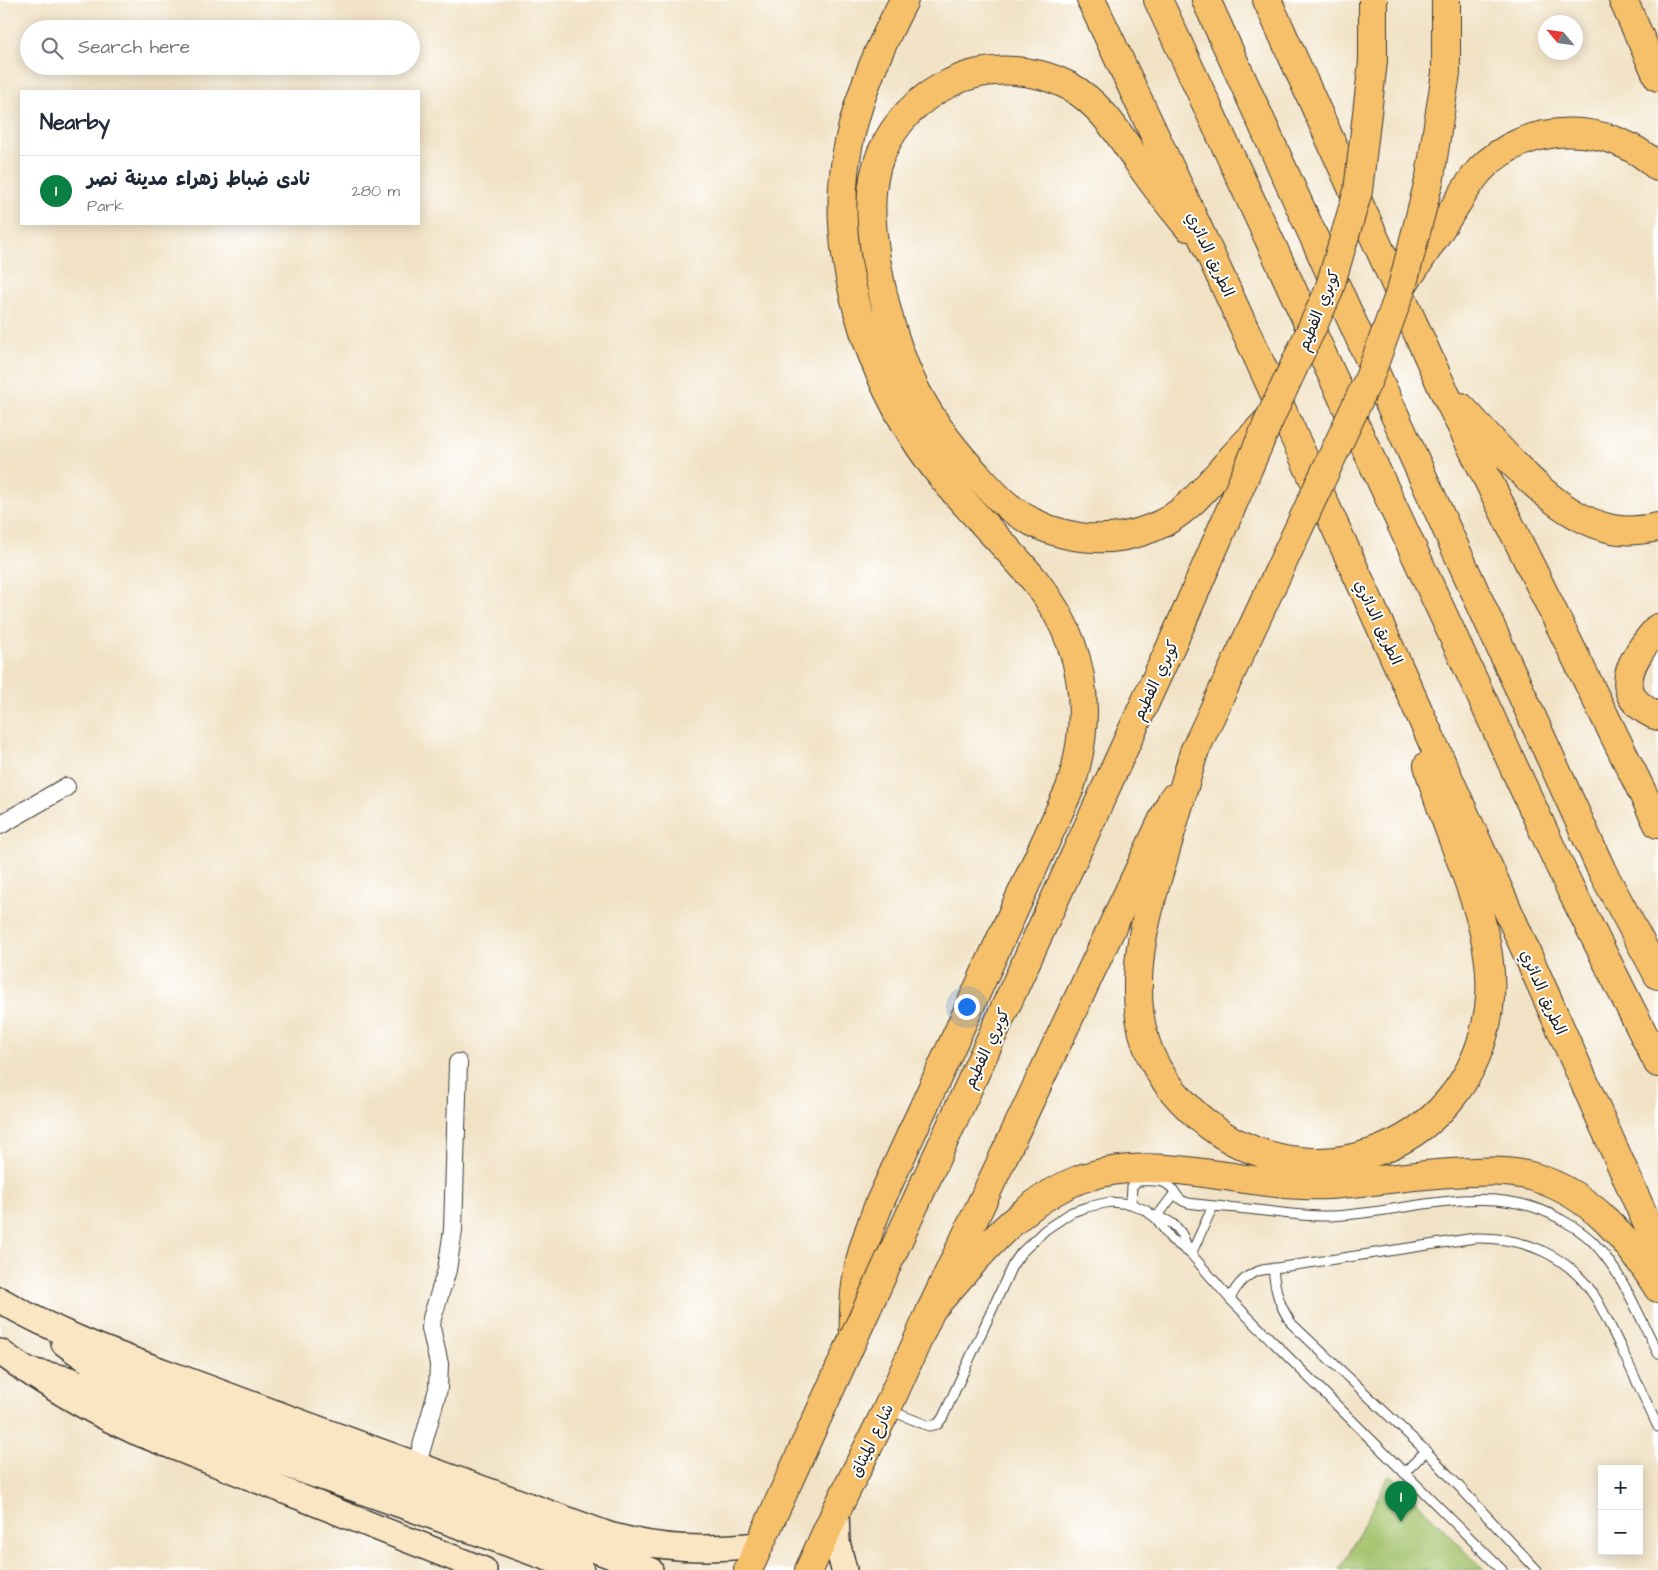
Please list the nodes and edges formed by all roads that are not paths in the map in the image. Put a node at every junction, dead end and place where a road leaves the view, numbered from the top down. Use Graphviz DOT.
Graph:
graph roads {
  1 [pos="904,0"];
  2 [pos="1092,0"];
  3 [pos="1158,0"];
  4 [pos="1206,0"];
  5 [pos="1267,0"];
  6 [pos="1373,0"];
  7 [pos="1446,0"];
  8 [pos="1623,0"];
  9 [pos="1658,77"];
  10 [pos="1658,167"];
  11 [pos="1211,252"];
  12 [pos="1402,287"];
  13 [pos="1442,387"];
  14 [pos="1270,418"];
  15 [pos="1658,527"];
  16 [pos="1658,628"];
  17 [pos="1406,681"];
  18 [pos="1658,716"];
  19 [pos="1194,752"];
  20 [pos="66,787"];
  21 [pos="1658,824"];
  22 [pos="0,825"];
  23 [pos="1658,975"];
  24 [pos="458,1063"];
  25 [pos="1658,1063"];
  26 [pos="1174,1194"];
  27 [pos="1131,1204"];
  28 [pos="1213,1206"];
  29 [pos="1156,1218"];
  30 [pos="1658,1248"];
  31 [pos="1189,1252"];
  32 [pos="1273,1268"];
  33 [pos="1658,1288"];
  34 [pos="1230,1298"];
  35 [pos="0,1300"];
  36 [pos="931,1310"];
  37 [pos="854,1337"];
  38 [pos="0,1352"];
  39 [pos="1658,1353"];
  40 [pos="24,1370"];
  41 [pos="887,1409"];
  42 [pos="1657,1423"];
  43 [pos="1426,1451"];
  44 [pos="1404,1473"];
  45 [pos="415,1486"];
  46 [pos="836,1511"];
  47 [pos="652,1545"];
  48 [pos="760,1545"];
  49 [pos="484,1570"];
  50 [pos="581,1570"];
  51 [pos="650,1570"];
  52 [pos="660,1570"];
  53 [pos="748,1570"];
  54 [pos="809,1570"];
  55 [pos="844,1570"];
  56 [pos="1502,1570"];
  57 [pos="1537,1570"];
  1 -- 37 [label="main road"];
  2 -- 11 [label="main road, الطريق الدائري"];
  3 -- 25 [label="main road"];
  4 -- 23 [label="main road"];
  5 -- 13 [label="main road"];
  6 -- 14 [label="main road, كوبري الفطيم, bridge"];
  7 -- 12 [label="main road, bridge"];
  8 -- 9 [label="main road"];
  10 -- 12 [label="main road"];
  11 -- 14 [label="main road"];
  11 -- 17 [label="main road, الطريق الدائري"];
  12 -- 19 [label="main road, bridge"];
  13 -- 15 [label="main road"];
  13 -- 21 [label="main road"];
  14 -- 37 [label="main road, كوبري الفطيم, bridge"];
  16 -- 18 [label="main road"];
  17 -- 19 [label="main road"];
  17 -- 30 [label="main road, الطريق الدائري"];
  19 -- 36 [label="main road"];
  20 -- 22 [label="street"];
  24 -- 45 [label="street"];
  26 -- 27 [label="lane"];
  26 -- 28 [label="lane"];
  26 -- 29 [label="lane"];
  27 -- 29 [label="lane"];
  27 -- 41 [label="lane"];
  28 -- 31 [label="lane"];
  28 -- 39 [label="lane"];
  29 -- 31 [label="lane"];
  31 -- 34 [label="lane"];
  32 -- 34 [label="lane"];
  32 -- 42 [label="lane"];
  32 -- 43 [label="lane"];
  33 -- 36 [label="main road"];
  34 -- 44 [label="lane"];
  35 -- 45 [label="main road"];
  36 -- 41 [label="main road, شارع الميثاق"];
  37 -- 48 [label="main road"];
  38 -- 40 [label="main road"];
  40 -- 45 [label="main road"];
  40 -- 49 [label="main road"];
  41 -- 46 [label="main road, شارع الميثاق"];
  43 -- 44 [label="lane"];
  43 -- 57 [label="lane"];
  44 -- 56 [label="lane"];
  45 -- 47 [label="main road"];
  45 -- 50 [label="main road"];
  45 -- 51 [label="main road"];
  46 -- 54 [label="main road, شارع الميثاق"];
  46 -- 55 [label="main road"];
  47 -- 48 [label="main road"];
  47 -- 52 [label="main road"];
  48 -- 53 [label="main road"];
}
